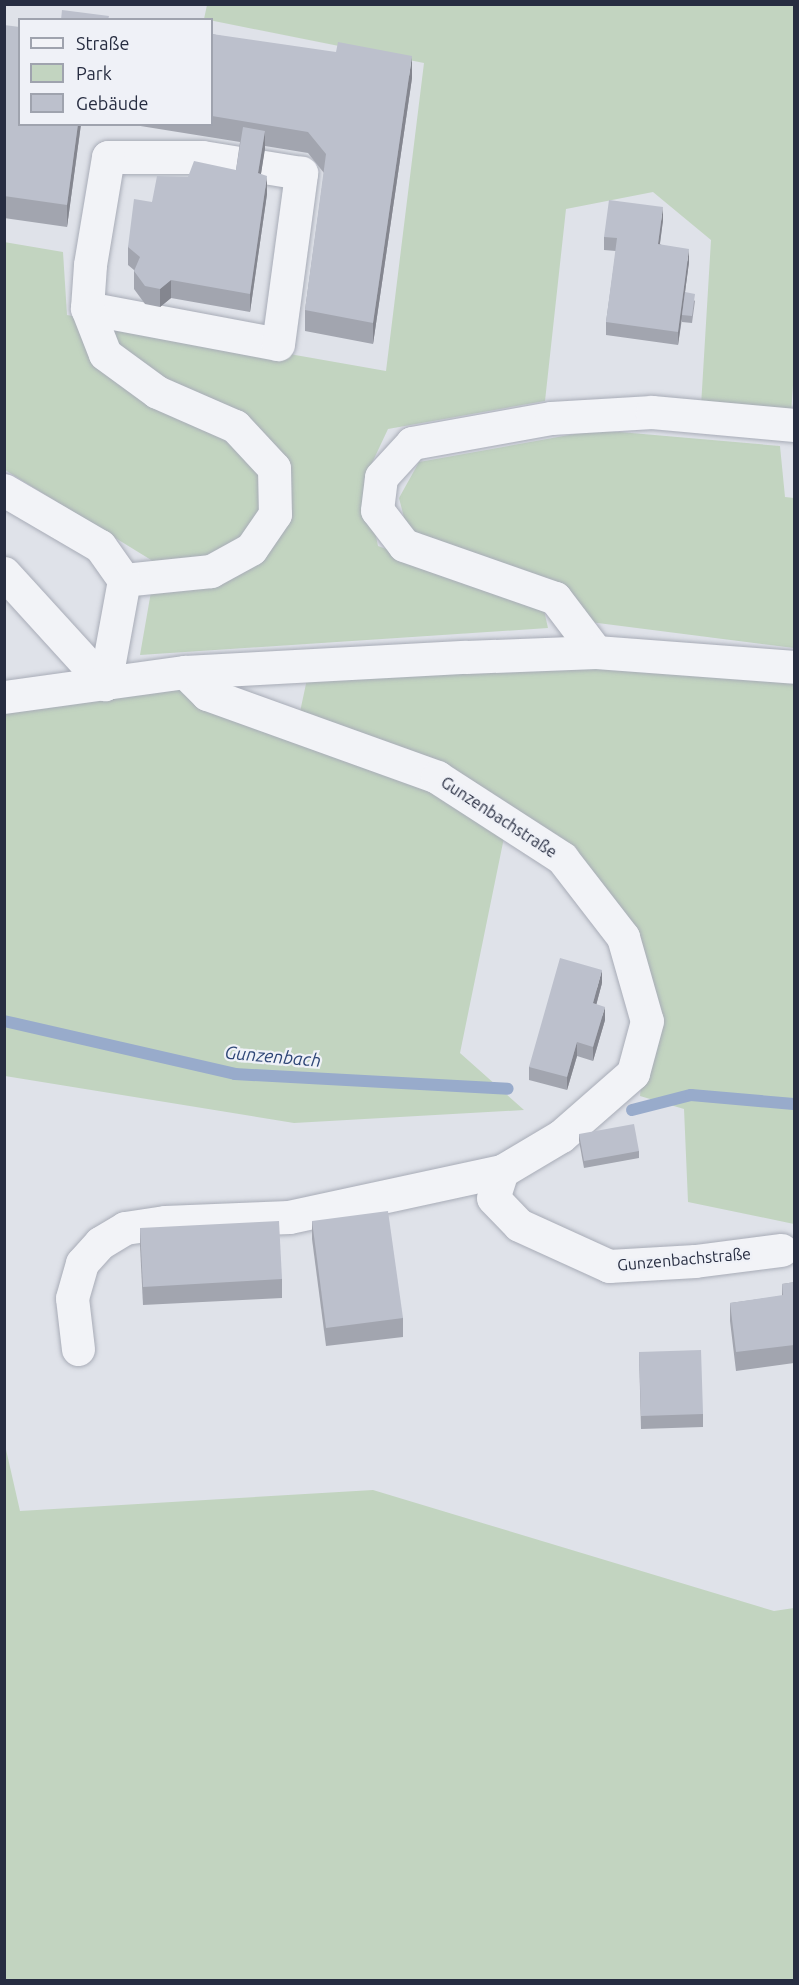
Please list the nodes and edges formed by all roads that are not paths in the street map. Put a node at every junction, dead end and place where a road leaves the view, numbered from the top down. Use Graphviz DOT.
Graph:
graph roads {
  1 [pos="87,308"];
  2 [pos="795,425"];
  3 [pos="4,490"];
  4 [pos="4,573"];
  5 [pos="124,580"];
  6 [pos="795,648"];
  7 [pos="596,652"];
  8 [pos="780,665"];
  9 [pos="185,672"];
  10 [pos="105,684"];
  11 [pos="4,697"];
  12 [pos="502,1171"];
  13 [pos="781,1250"];
  14 [pos="78,1349"];
  1 -- 1 [label="street"];
  1 -- 5 [label="street"];
  2 -- 7 [label="street"];
  3 -- 5 [label="street"];
  4 -- 10 [label="street"];
  5 -- 10 [label="street"];
  6 -- 8 [label="street"];
  7 -- 8 [label="street"];
  7 -- 9 [label="street"];
  9 -- 10 [label="street"];
  9 -- 12 [label="street, Gunzenbachstraße"];
  10 -- 11 [label="street"];
  12 -- 13 [label="street, Gunzenbachstraße"];
  12 -- 14 [label="street"];
}
